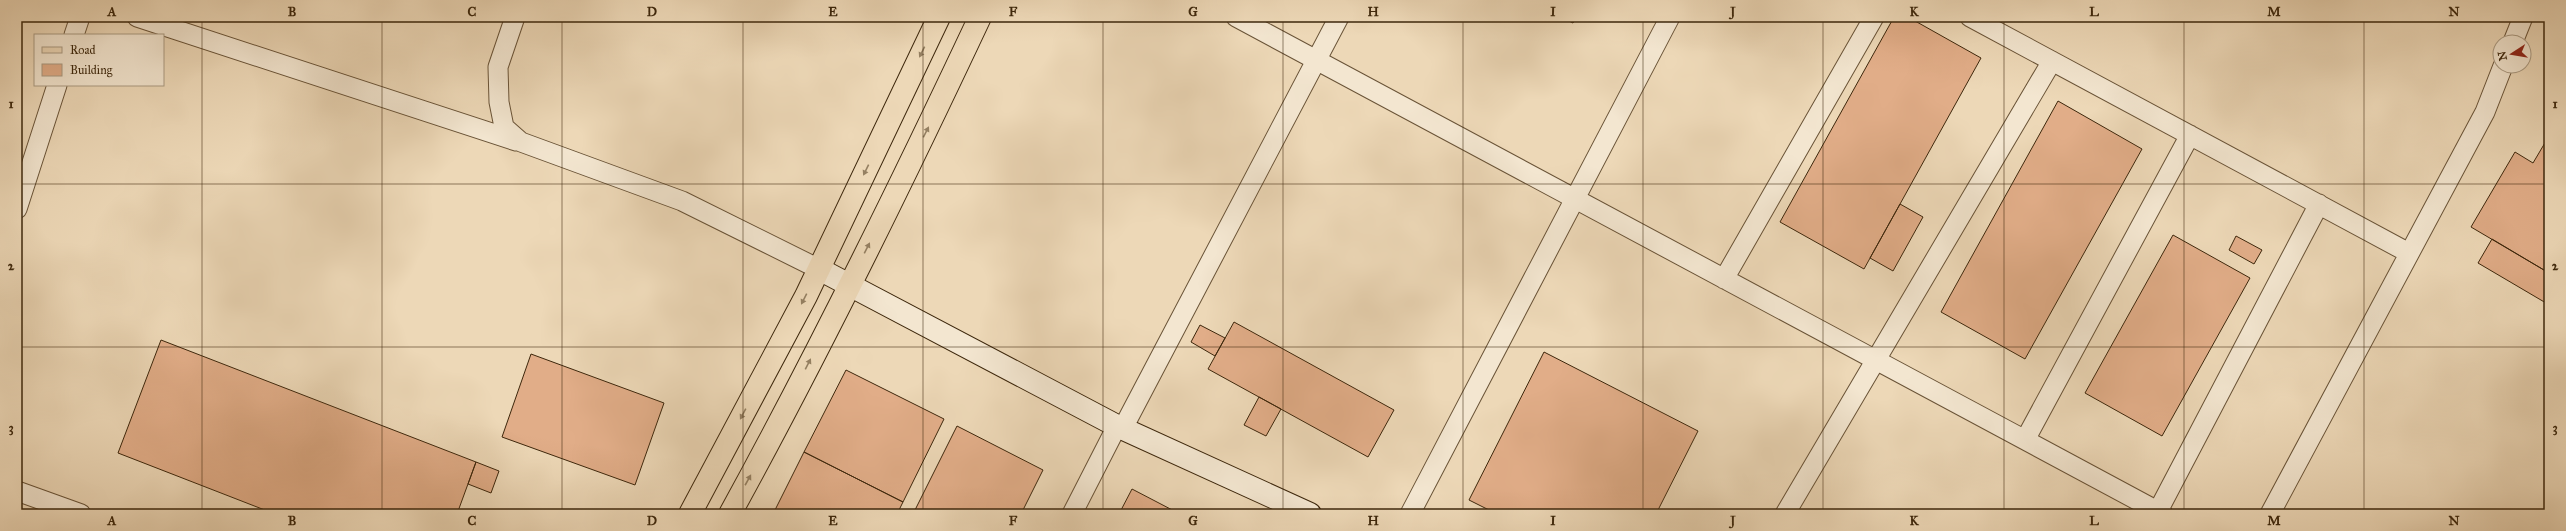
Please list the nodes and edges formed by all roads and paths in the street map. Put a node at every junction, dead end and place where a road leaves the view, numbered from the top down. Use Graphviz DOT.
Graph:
graph roads {
  1 [pos="80,17"];
  2 [pos="137,17"];
  3 [pos="515,17"];
  4 [pos="939,17"];
  5 [pos="980,17"];
  6 [pos="1236,17"];
  7 [pos="1339,17"];
  8 [pos="1670,17"];
  9 [pos="1874,17"];
  10 [pos="1970,17"];
  11 [pos="2523,17"];
  12 [pos="74,34"];
  13 [pos="2516,34"];
  14 [pos="1316,60"];
  15 [pos="2052,61"];
  16 [pos="2500,74"];
  17 [pos="58,86"];
  18 [pos="2190,135"];
  19 [pos="521,142"];
  20 [pos="1575,199"];
  21 [pos="2319,204"];
  22 [pos="17,209"];
  23 [pos="2409,253"];
  24 [pos="819,269"];
  25 [pos="1724,279"];
  26 [pos="848,285"];
  27 [pos="1877,361"];
  28 [pos="1120,427"];
  29 [pos="2025,440"];
  30 [pos="17,491"];
  31 [pos="2160,513"];
  32 [pos="81,514"];
  33 [pos="690,514"];
  34 [pos="730,514"];
  35 [pos="1072,514"];
  36 [pos="1310,514"];
  37 [pos="1410,514"];
  38 [pos="1785,514"];
  39 [pos="2270,514"];
  1 -- 12 [label="street"];
  2 -- 19 [label="street"];
  3 -- 19 [label="street"];
  4 -- 24 [label="main road, one-way"];
  26 -- 5 [label="main road, one-way"];
  6 -- 14 [label="street"];
  7 -- 14 [label="street"];
  8 -- 20 [label="street"];
  9 -- 25 [label="street"];
  10 -- 15 [label="street"];
  11 -- 13 [label="street"];
  14 -- 20 [label="street"];
  14 -- 28 [label="street"];
  15 -- 18 [label="street"];
  15 -- 27 [label="street"];
  16 -- 23 [label="street"];
  17 -- 22 [label="street"];
  18 -- 21 [label="street"];
  18 -- 29 [label="street"];
  19 -- 24 [label="street"];
  20 -- 25 [label="street"];
  20 -- 37 [label="street"];
  21 -- 23 [label="street"];
  21 -- 31 [label="street"];
  23 -- 39 [label="street"];
  24 -- 26 [label="street"];
  24 -- 33 [label="main road, one-way"];
  25 -- 27 [label="street"];
  26 -- 28 [label="street"];
  34 -- 26 [label="main road, one-way"];
  27 -- 29 [label="street"];
  27 -- 38 [label="street"];
  28 -- 35 [label="street"];
  28 -- 36 [label="street"];
  29 -- 31 [label="street"];
  30 -- 32 [label="street"];
}
